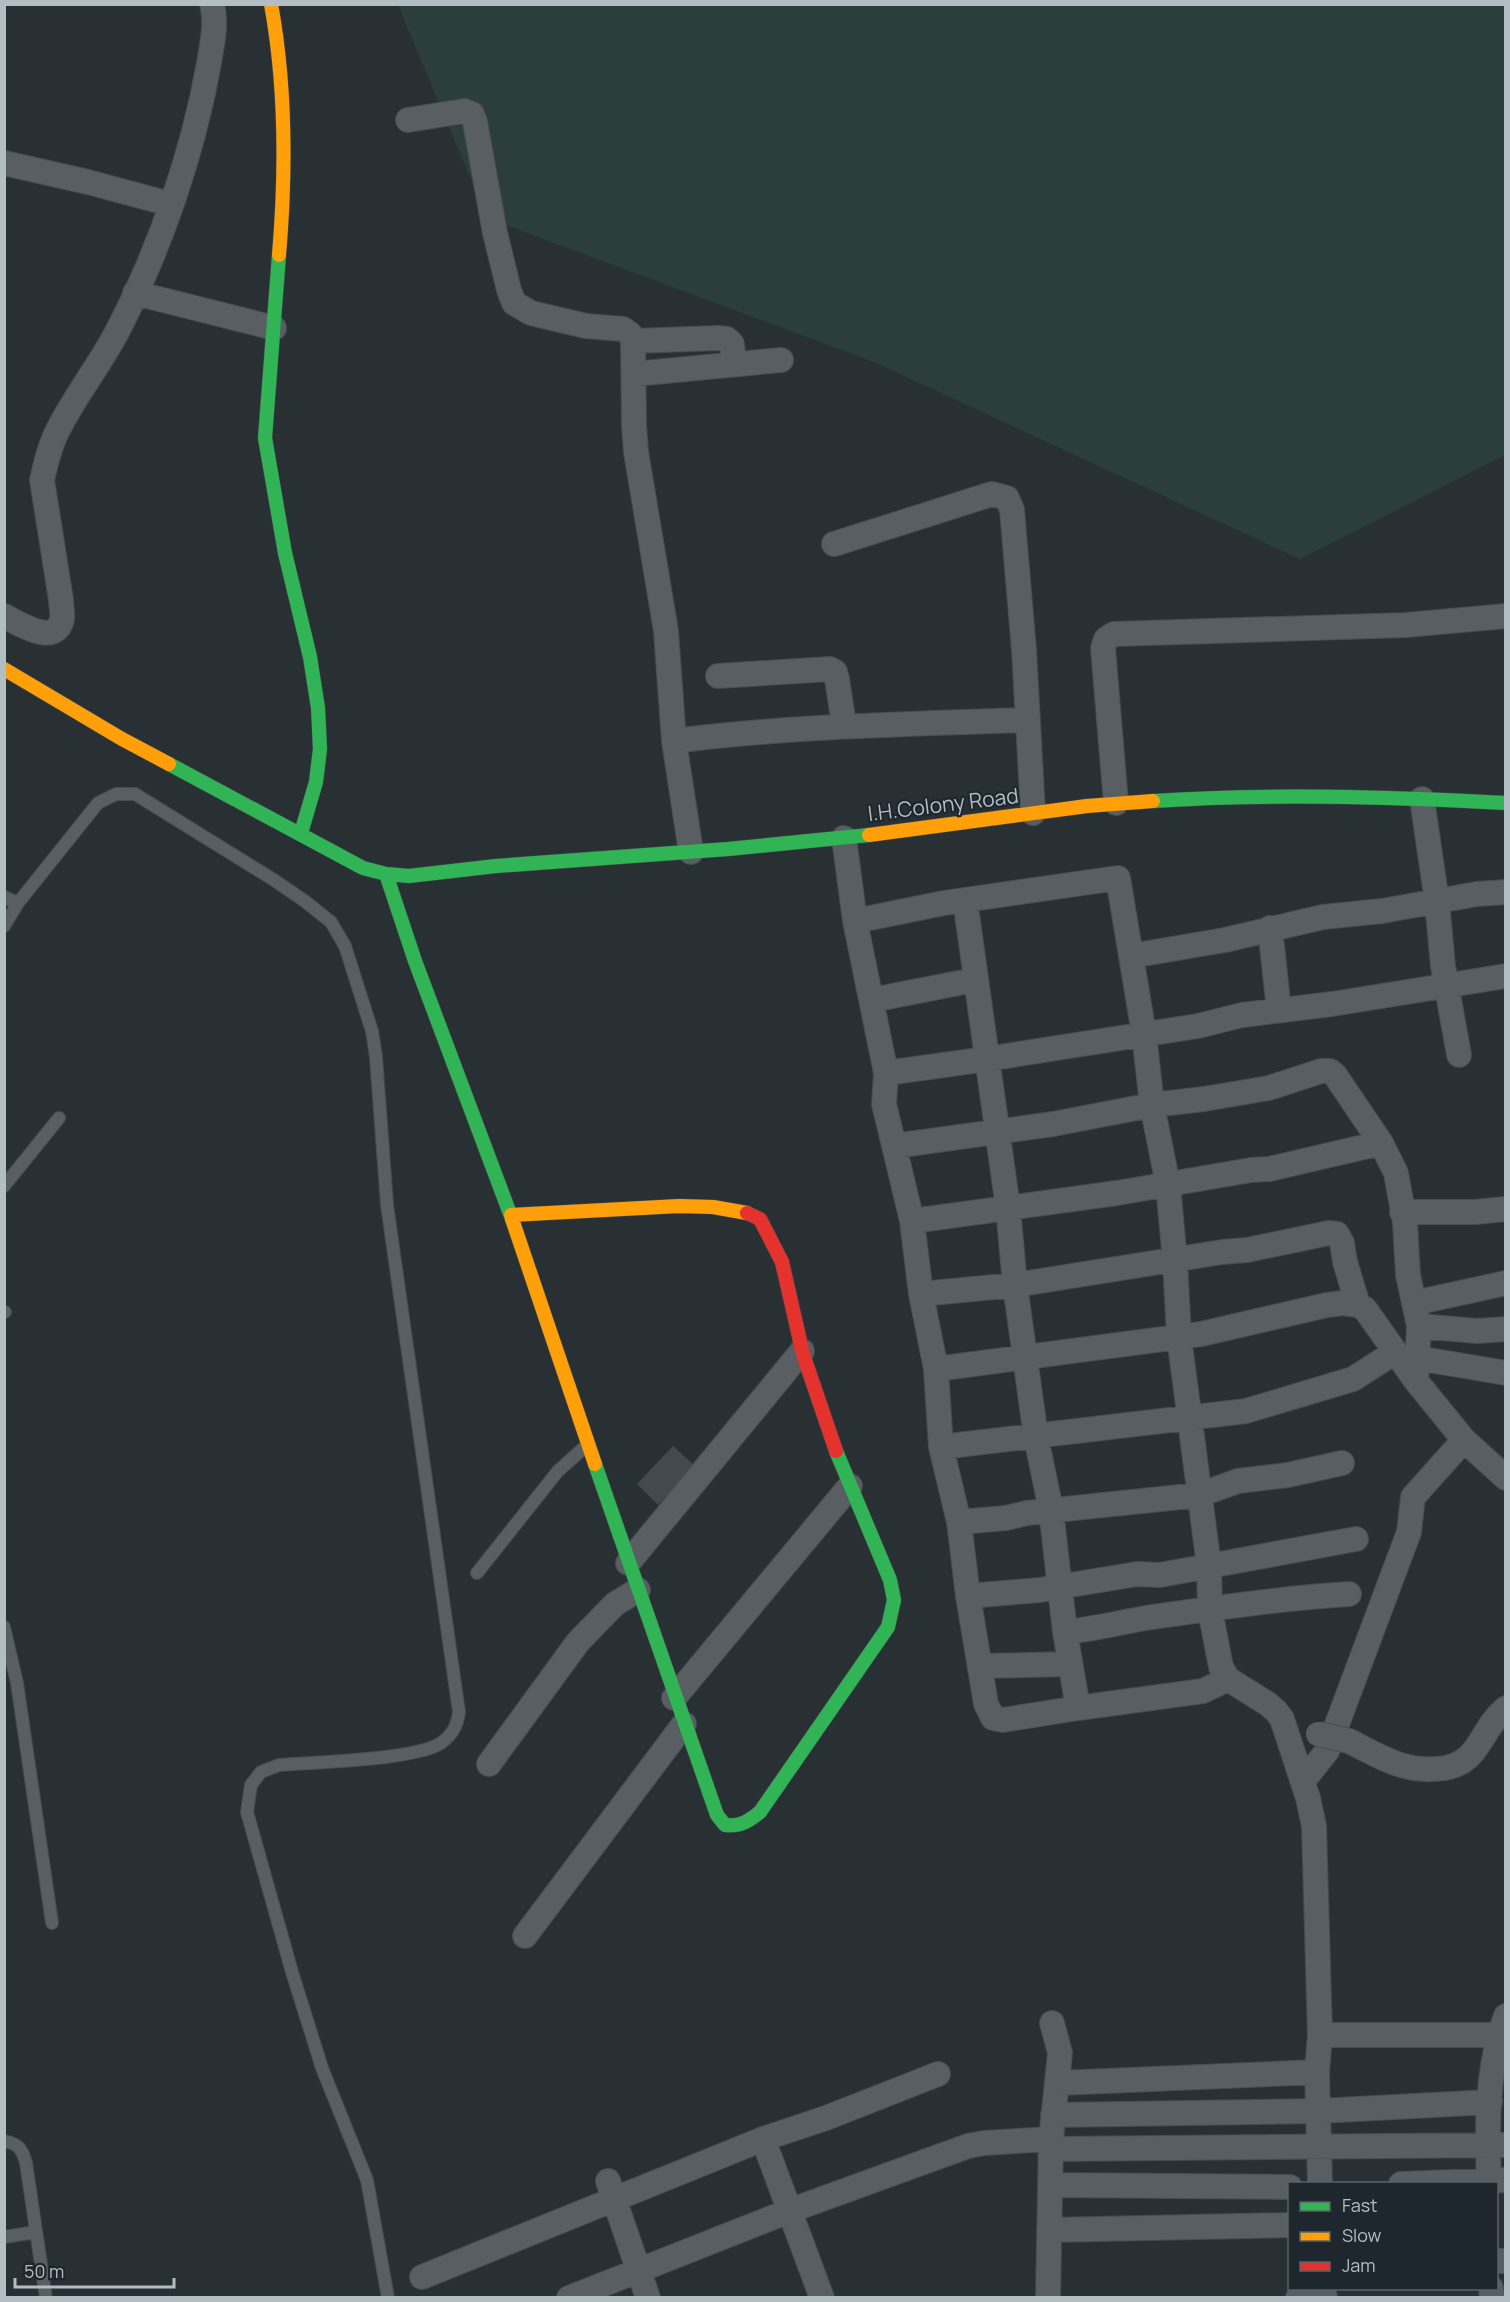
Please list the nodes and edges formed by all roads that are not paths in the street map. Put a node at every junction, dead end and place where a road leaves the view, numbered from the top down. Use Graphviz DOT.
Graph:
graph roads {
  1 [pos="212,4"];
  2 [pos="271,4"];
  3 [pos="408,120"];
  4 [pos="4,163"];
  5 [pos="170,204"];
  6 [pos="135,293"];
  7 [pos="252,322"];
  8 [pos="633,340"];
  9 [pos="781,360"];
  10 [pos="734,364"];
  11 [pos="634,374"];
  12 [pos="834,544"];
  13 [pos="4,616"];
  14 [pos="1506,616"];
  15 [pos="4,669"];
  16 [pos="718,676"];
  17 [pos="1028,720"];
  18 [pos="844,725"];
  19 [pos="674,741"];
  20 [pos="1422,799"];
  21 [pos="1116,803"];
  22 [pos="1506,803"];
  23 [pos="1033,813"];
  24 [pos="301,833"];
  25 [pos="844,838"];
  26 [pos="691,852"];
  27 [pos="386,874"];
  28 [pos="1506,891"];
  29 [pos="4,897"];
  30 [pos="965,900"];
  31 [pos="1437,902"];
  32 [pos="18,903"];
  33 [pos="855,921"];
  34 [pos="4,926"];
  35 [pos="1270,928"];
  36 [pos="1131,956"];
  37 [pos="1506,976"];
  38 [pos="974,980"];
  39 [pos="1447,985"];
  40 [pos="873,1000"];
  41 [pos="1279,1010"];
  42 [pos="1143,1034"];
  43 [pos="1459,1055"];
  44 [pos="987,1059"];
  45 [pos="886,1073"];
  46 [pos="1152,1104"];
  47 [pos="59,1118"];
  48 [pos="997,1131"];
  49 [pos="1381,1143"];
  50 [pos="894,1146"];
  51 [pos="1168,1185"];
  52 [pos="4,1186"];
  53 [pos="1008,1208"];
  54 [pos="1506,1209"];
  55 [pos="1402,1212"];
  56 [pos="511,1215"];
  57 [pos="912,1221"];
  58 [pos="1175,1261"];
  59 [pos="1506,1283"];
  60 [pos="1015,1286"];
  61 [pos="921,1294"];
  62 [pos="1414,1303"];
  63 [pos="1358,1305"];
  64 [pos="1419,1326"];
  65 [pos="1506,1329"];
  66 [pos="1179,1337"];
  67 [pos="802,1351"];
  68 [pos="1026,1358"];
  69 [pos="1409,1364"];
  70 [pos="936,1369"];
  71 [pos="1506,1372"];
  72 [pos="1189,1418"];
  73 [pos="1036,1437"];
  74 [pos="1464,1440"];
  75 [pos="588,1444"];
  76 [pos="941,1447"];
  77 [pos="1342,1463"];
  78 [pos="1506,1478"];
  79 [pos="850,1486"];
  80 [pos="1199,1495"];
  81 [pos="1050,1510"];
  82 [pos="959,1522"];
  83 [pos="1356,1539"];
  84 [pos="628,1563"];
  85 [pos="1209,1566"];
  86 [pos="477,1573"];
  87 [pos="1059,1587"];
  88 [pos="638,1590"];
  89 [pos="1349,1594"];
  90 [pos="968,1596"];
  91 [pos="1210,1610"];
  92 [pos="4,1627"];
  93 [pos="1065,1632"];
  94 [pos="1070,1664"];
  95 [pos="980,1666"];
  96 [pos="1228,1679"];
  97 [pos="674,1698"];
  98 [pos="1078,1708"];
  99 [pos="1506,1708"];
  100 [pos="684,1724"];
  101 [pos="1287,1737"];
  102 [pos="489,1764"];
  103 [pos="1306,1789"];
  104 [pos="52,1923"];
  105 [pos="525,1936"];
  106 [pos="1052,2023"];
  107 [pos="1502,2025"];
  108 [pos="1320,2036"];
  109 [pos="1317,2072"];
  110 [pos="938,2074"];
  111 [pos="1058,2083"];
  112 [pos="1490,2102"];
  113 [pos="1319,2111"];
  114 [pos="1052,2134"];
  115 [pos="763,2139"];
  116 [pos="4,2141"];
  117 [pos="1497,2146"];
  118 [pos="1318,2148"];
  119 [pos="1494,2181"];
  120 [pos="1320,2182"];
  121 [pos="1463,2182"];
  122 [pos="1051,2185"];
  123 [pos="1288,2187"];
  124 [pos="611,2190"];
  125 [pos="789,2211"];
  126 [pos="1288,2225"];
  127 [pos="1049,2230"];
  128 [pos="36,2232"];
  129 [pos="4,2238"];
  130 [pos="639,2270"];
  131 [pos="422,2277"];
  132 [pos="822,2295"];
  133 [pos="1325,2297"];
  134 [pos="46,2298"];
  135 [pos="388,2298"];
  136 [pos="569,2298"];
  137 [pos="648,2298"];
  138 [pos="1048,2298"];
  139 [pos="1298,2298"];
  1 -- 5 [label="street"];
  2 -- 7 [label="street"];
  3 -- 8 [label="street"];
  4 -- 5 [label="street"];
  5 -- 6 [label="street"];
  6 -- 7 [label="street"];
  6 -- 13 [label="street"];
  7 -- 24 [label="street"];
  8 -- 10 [label="street"];
  8 -- 11 [label="street"];
  9 -- 10 [label="street"];
  10 -- 11 [label="street"];
  11 -- 19 [label="street"];
  12 -- 17 [label="street"];
  14 -- 21 [label="street"];
  15 -- 24 [label="street, I.H.Colony Road"];
  16 -- 18 [label="street"];
  17 -- 18 [label="street"];
  17 -- 23 [label="street"];
  18 -- 19 [label="street"];
  19 -- 26 [label="street"];
  20 -- 21 [label="street, I.H.Colony Road"];
  20 -- 22 [label="street, I.H.Colony Road"];
  20 -- 31 [label="street"];
  21 -- 23 [label="street, I.H.Colony Road"];
  23 -- 25 [label="street, I.H.Colony Road"];
  24 -- 27 [label="street, I.H.Colony Road"];
  25 -- 26 [label="street, I.H.Colony Road"];
  25 -- 33 [label="street"];
  26 -- 27 [label="street, I.H.Colony Road"];
  27 -- 56 [label="street"];
  28 -- 31 [label="street"];
  29 -- 32 [label="lane"];
  30 -- 33 [label="street"];
  30 -- 36 [label="street"];
  30 -- 38 [label="street"];
  31 -- 35 [label="street"];
  31 -- 39 [label="street"];
  32 -- 34 [label="lane"];
  32 -- 135 [label="lane"];
  33 -- 40 [label="street"];
  35 -- 36 [label="street"];
  35 -- 41 [label="street"];
  36 -- 42 [label="street"];
  37 -- 39 [label="street"];
  38 -- 40 [label="street"];
  38 -- 44 [label="street"];
  39 -- 41 [label="street"];
  39 -- 43 [label="street"];
  40 -- 45 [label="street"];
  41 -- 42 [label="street"];
  42 -- 44 [label="street"];
  42 -- 46 [label="street"];
  44 -- 45 [label="street"];
  44 -- 48 [label="street"];
  45 -- 50 [label="street"];
  46 -- 48 [label="street"];
  46 -- 49 [label="street"];
  46 -- 51 [label="street"];
  47 -- 52 [label="lane"];
  48 -- 50 [label="street"];
  48 -- 53 [label="street"];
  49 -- 51 [label="street"];
  49 -- 55 [label="street"];
  50 -- 57 [label="street"];
  51 -- 53 [label="street"];
  51 -- 58 [label="street"];
  53 -- 57 [label="street"];
  53 -- 60 [label="street"];
  54 -- 55 [label="street"];
  55 -- 62 [label="street"];
  56 -- 67 [label="street"];
  56 -- 75 [label="street"];
  57 -- 61 [label="street"];
  58 -- 60 [label="street"];
  58 -- 63 [label="street"];
  58 -- 66 [label="street"];
  59 -- 62 [label="street"];
  60 -- 61 [label="street"];
  60 -- 68 [label="street"];
  61 -- 70 [label="street"];
  62 -- 64 [label="street"];
  63 -- 66 [label="street"];
  63 -- 69 [label="street"];
  64 -- 65 [label="street"];
  64 -- 69 [label="street"];
  66 -- 68 [label="street"];
  66 -- 72 [label="street"];
  67 -- 79 [label="street"];
  67 -- 84 [label="street"];
  68 -- 70 [label="street"];
  68 -- 73 [label="street"];
  69 -- 71 [label="street"];
  69 -- 72 [label="street"];
  69 -- 74 [label="street"];
  70 -- 76 [label="street"];
  72 -- 73 [label="street"];
  72 -- 80 [label="street"];
  73 -- 76 [label="street"];
  73 -- 81 [label="street"];
  74 -- 78 [label="street"];
  74 -- 103 [label="street"];
  75 -- 84 [label="street"];
  75 -- 86 [label="lane"];
  76 -- 82 [label="street"];
  77 -- 80 [label="street"];
  79 -- 97 [label="street"];
  79 -- 100 [label="street"];
  80 -- 81 [label="street"];
  80 -- 85 [label="street"];
  81 -- 82 [label="street"];
  81 -- 87 [label="street"];
  82 -- 90 [label="street"];
  83 -- 85 [label="street"];
  84 -- 88 [label="street"];
  85 -- 87 [label="street"];
  85 -- 91 [label="street"];
  87 -- 90 [label="street"];
  87 -- 93 [label="street"];
  88 -- 97 [label="street"];
  88 -- 102 [label="street"];
  89 -- 91 [label="street"];
  90 -- 95 [label="street"];
  91 -- 93 [label="street"];
  91 -- 96 [label="street"];
  92 -- 104 [label="lane"];
  93 -- 94 [label="street"];
  94 -- 95 [label="street"];
  94 -- 98 [label="street"];
  95 -- 98 [label="street"];
  96 -- 98 [label="street"];
  96 -- 101 [label="street"];
  97 -- 100 [label="street"];
  99 -- 101 [label="street, bridge"];
  100 -- 105 [label="street"];
  101 -- 103 [label="street"];
  103 -- 108 [label="street"];
  106 -- 111 [label="street"];
  107 -- 108 [label="street"];
  107 -- 112 [label="street"];
  108 -- 109 [label="street"];
  109 -- 111 [label="street"];
  109 -- 113 [label="street"];
  110 -- 115 [label="street"];
  111 -- 114 [label="street"];
  112 -- 113 [label="street"];
  112 -- 117 [label="street"];
  113 -- 114 [label="street"];
  113 -- 118 [label="street"];
  114 -- 118 [label="street"];
  114 -- 122 [label="street"];
  114 -- 125 [label="street"];
  115 -- 124 [label="street"];
  115 -- 125 [label="street"];
  116 -- 128 [label="lane"];
  117 -- 118 [label="street"];
  117 -- 119 [label="street"];
  118 -- 120 [label="street"];
  119 -- 121 [label="street"];
  122 -- 123 [label="street"];
  122 -- 127 [label="street"];
  124 -- 130 [label="street"];
  124 -- 131 [label="street"];
  125 -- 130 [label="street"];
  125 -- 132 [label="street"];
  126 -- 127 [label="street"];
  127 -- 138 [label="street"];
  128 -- 129 [label="lane"];
  128 -- 134 [label="lane"];
  130 -- 136 [label="street"];
  130 -- 137 [label="street"];
  133 -- 139 [label="street"];
}
